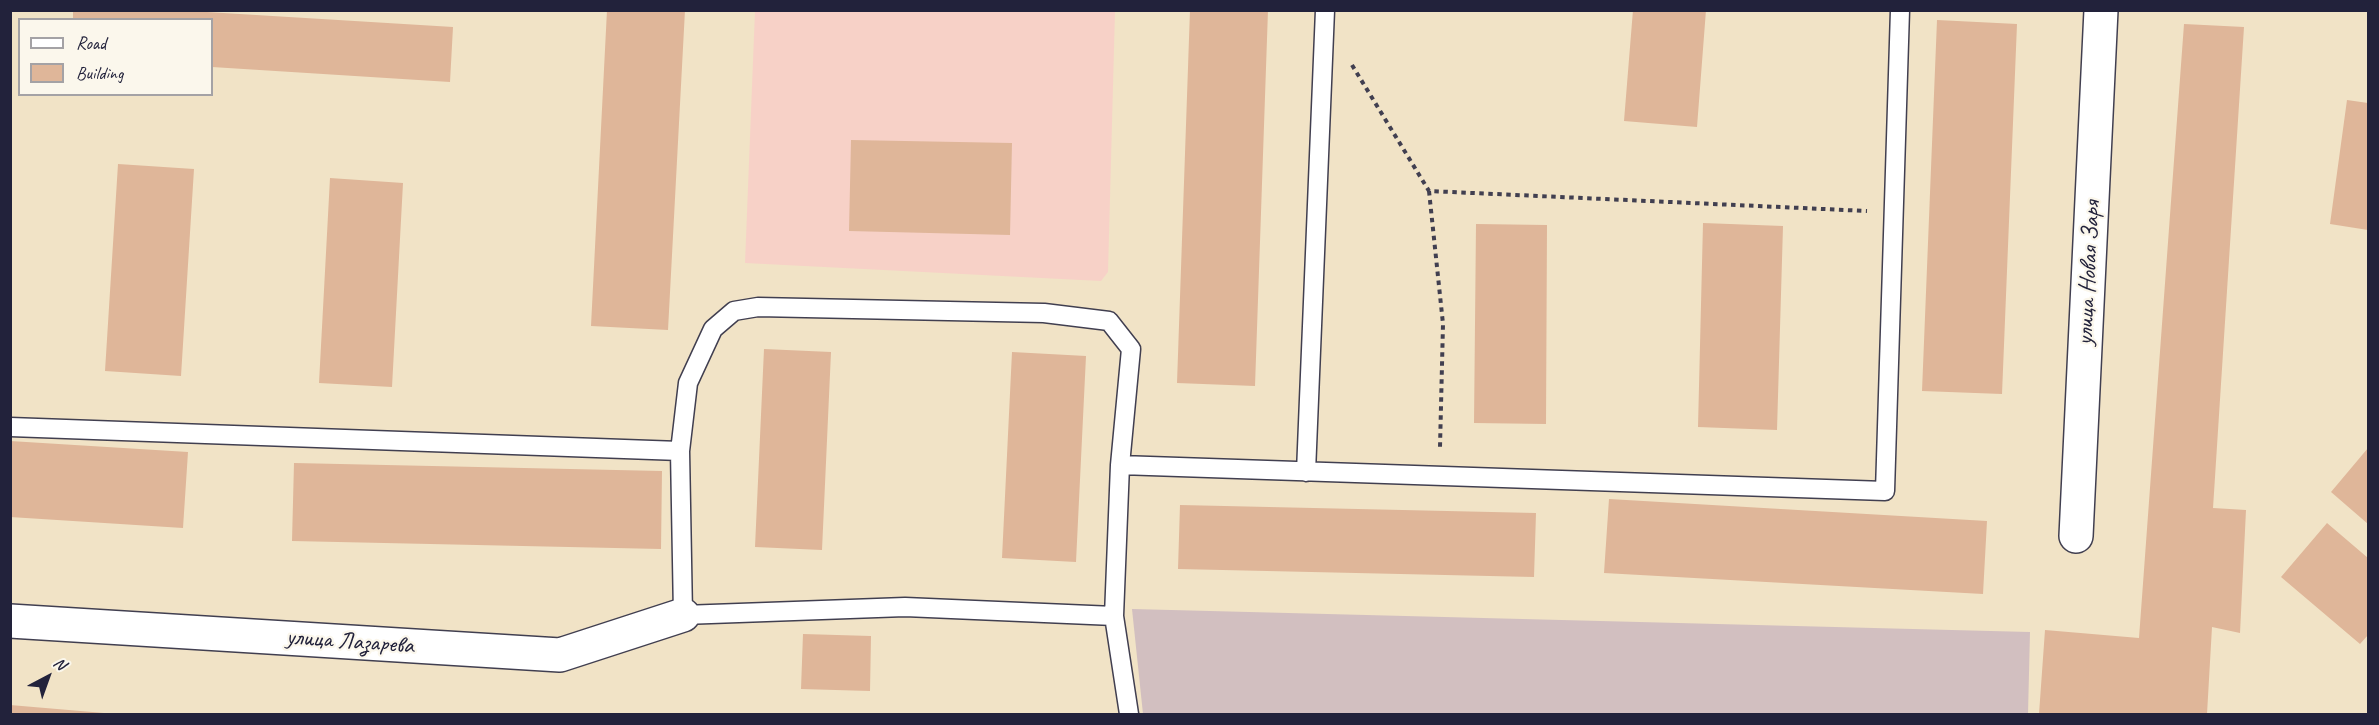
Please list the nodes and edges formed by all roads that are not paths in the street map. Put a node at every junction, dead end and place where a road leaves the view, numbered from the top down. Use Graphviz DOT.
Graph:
graph roads {
  1 [pos="1900,10"];
  2 [pos="2101,10"];
  3 [pos="1325,16"];
  4 [pos="10,427"];
  5 [pos="681,451"];
  6 [pos="1120,465"];
  7 [pos="1306,472"];
  8 [pos="2076,536"];
  9 [pos="683,615"];
  10 [pos="1114,616"];
  11 [pos="10,621"];
  12 [pos="1129,714"];
  1 -- 7 [label="lane"];
  2 -- 8 [label="street, улица Новая Заря"];
  3 -- 7 [label="lane"];
  4 -- 5 [label="lane"];
  5 -- 6 [label="lane"];
  5 -- 9 [label="lane"];
  6 -- 7 [label="lane"];
  6 -- 10 [label="lane"];
  9 -- 10 [label="lane"];
  9 -- 11 [label="street, улица Лазарева"];
  10 -- 12 [label="lane"];
}
